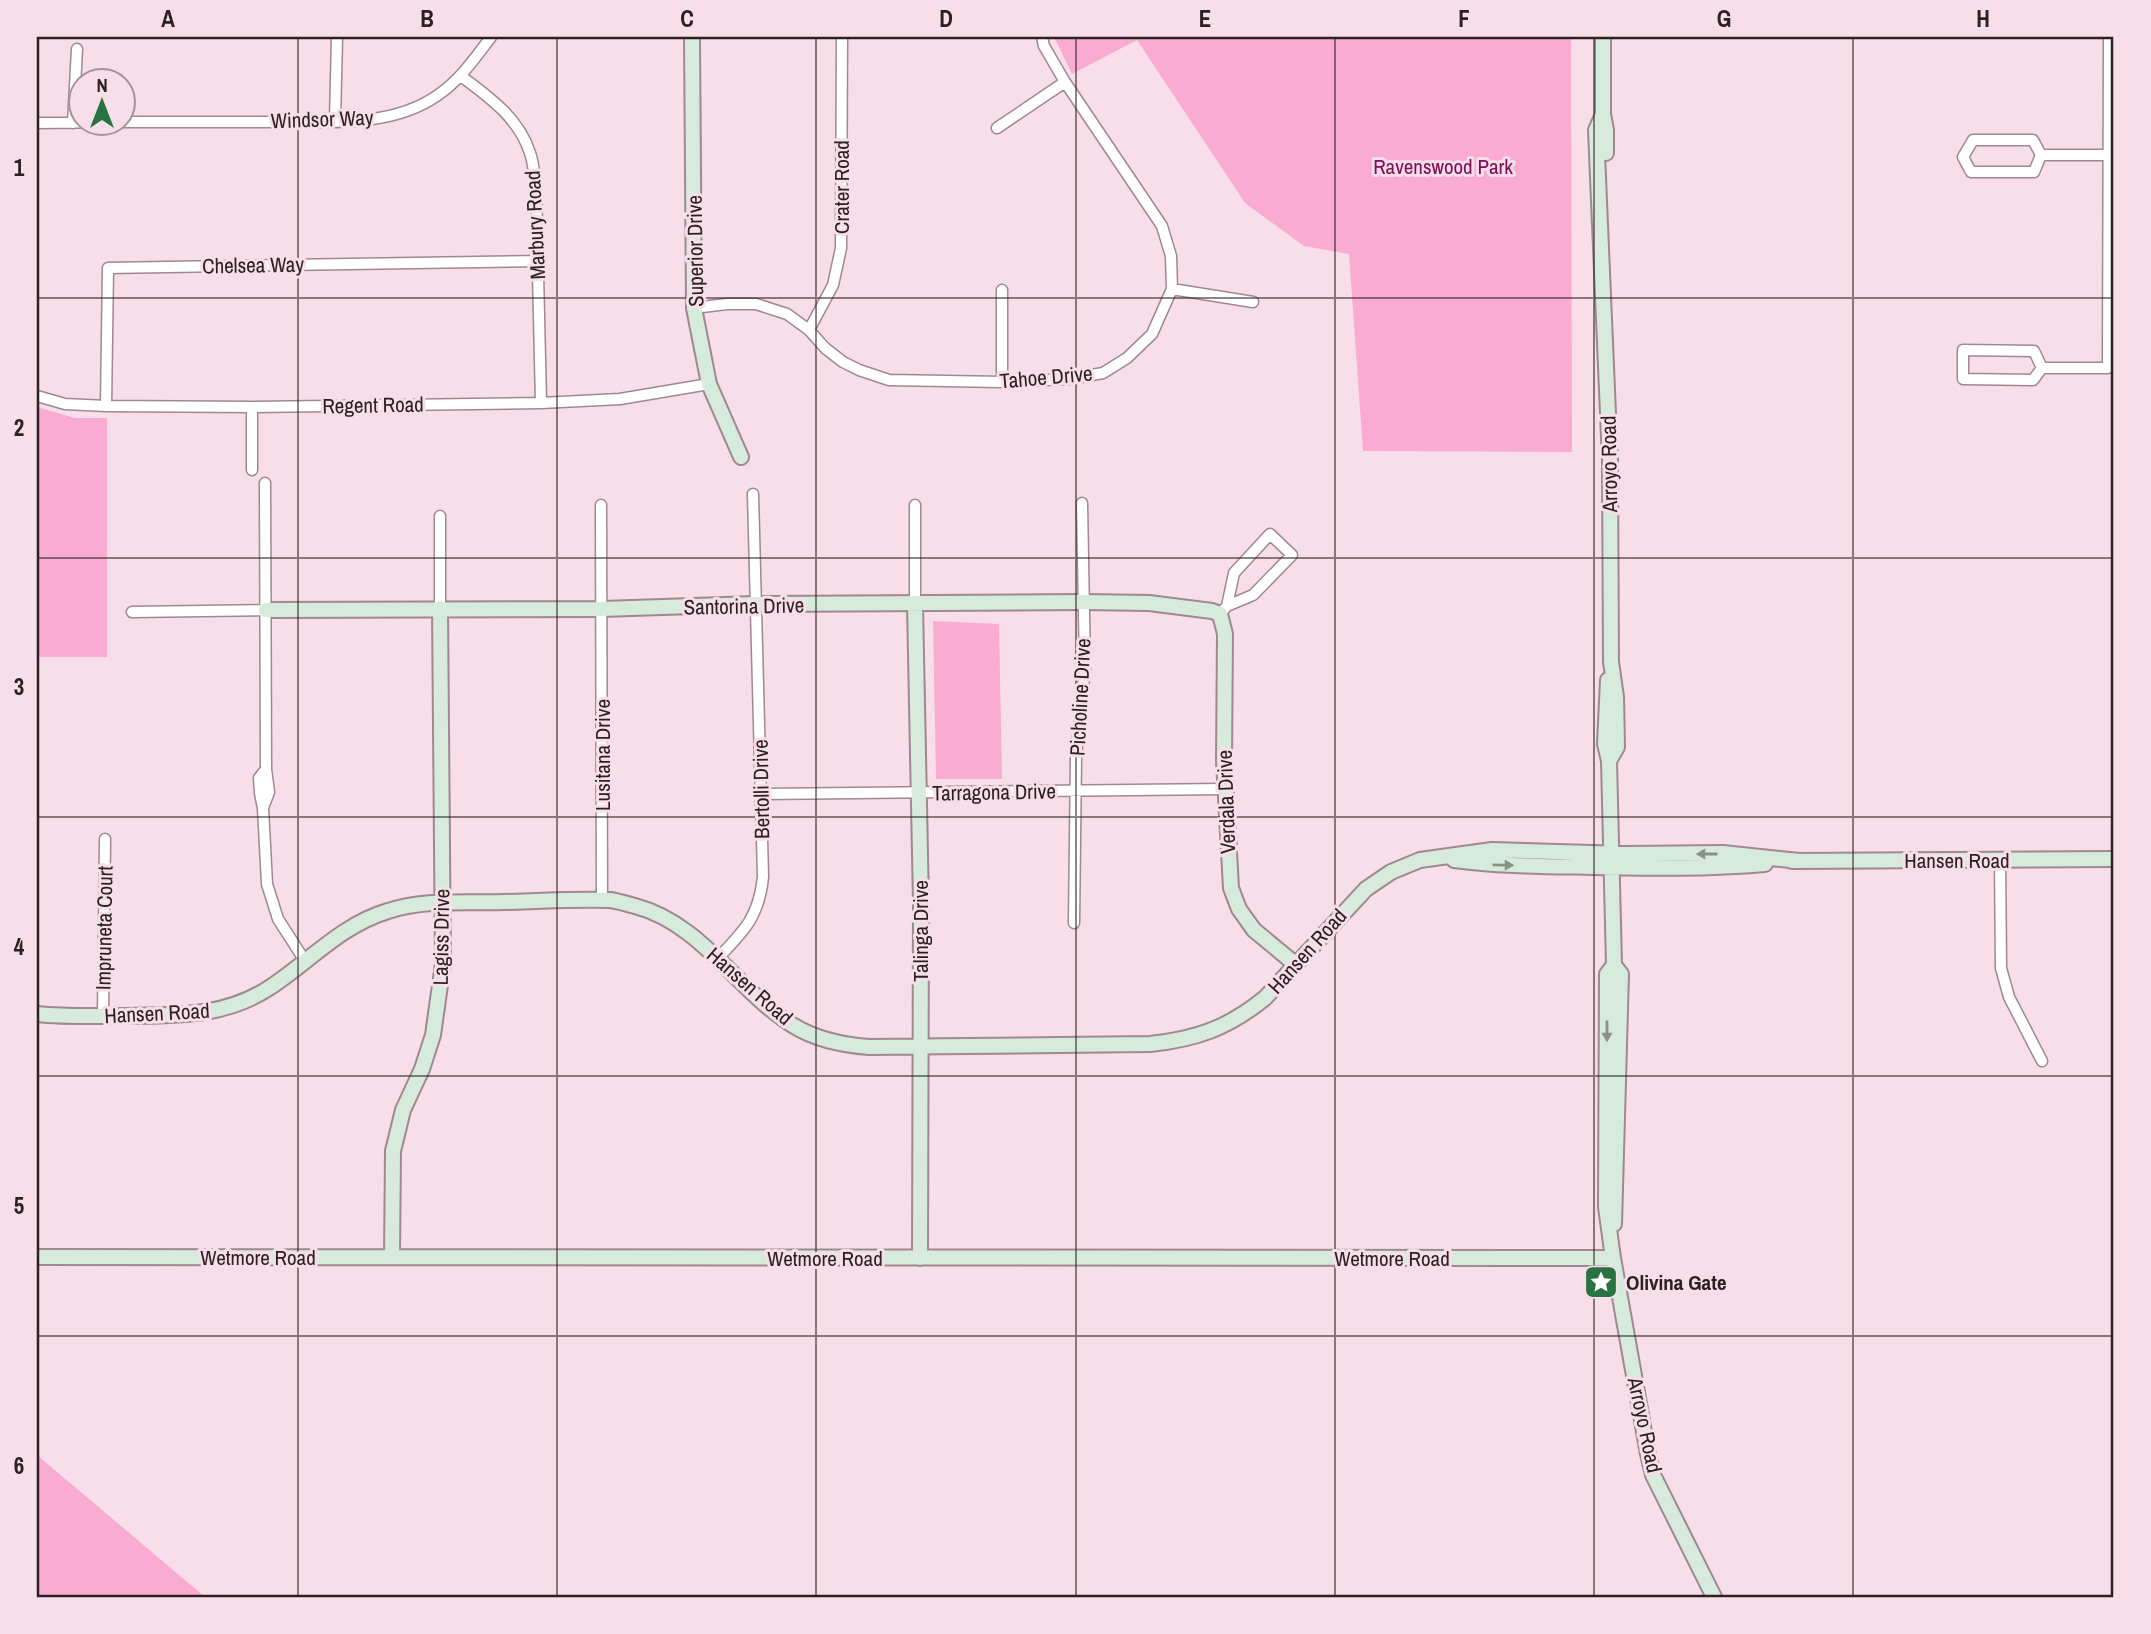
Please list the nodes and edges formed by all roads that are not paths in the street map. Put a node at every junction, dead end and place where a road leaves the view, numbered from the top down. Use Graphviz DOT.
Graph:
graph roads {
  1 [pos="337,37"];
  2 [pos="491,37"];
  3 [pos="692,37"];
  4 [pos="842,37"];
  5 [pos="1042,37"];
  6 [pos="1603,37"];
  7 [pos="2109,37"];
  8 [pos="77,49"];
  9 [pos="76,66"];
  10 [pos="461,76"];
  11 [pos="1065,82"];
  12 [pos="335,121"];
  13 [pos="136,122"];
  14 [pos="37,123"];
  15 [pos="66,123"];
  16 [pos="997,128"];
  17 [pos="2111,129"];
  18 [pos="2041,155"];
  19 [pos="2109,155"];
  20 [pos="2111,230"];
  21 [pos="537,261"];
  22 [pos="1172,289"];
  23 [pos="1002,290"];
  24 [pos="1254,302"];
  25 [pos="694,308"];
  26 [pos="809,330"];
  27 [pos="2042,368"];
  28 [pos="1002,382"];
  29 [pos="709,384"];
  30 [pos="37,396"];
  31 [pos="541,403"];
  32 [pos="106,406"];
  33 [pos="252,407"];
  34 [pos="741,457"];
  35 [pos="253,470"];
  36 [pos="265,483"];
  37 [pos="753,494"];
  38 [pos="1082,503"];
  39 [pos="601,505"];
  40 [pos="915,505"];
  41 [pos="440,516"];
  42 [pos="1083,602"];
  43 [pos="755,604"];
  44 [pos="915,604"];
  45 [pos="440,608"];
  46 [pos="601,609"];
  47 [pos="266,610"];
  48 [pos="1223,610"];
  49 [pos="132,612"];
  50 [pos="1225,789"];
  51 [pos="1076,791"];
  52 [pos="919,792"];
  53 [pos="762,794"];
  54 [pos="105,839"];
  55 [pos="2114,859"];
  56 [pos="1611,860"];
  57 [pos="2000,860"];
  58 [pos="602,900"];
  59 [pos="443,903"];
  60 [pos="1074,923"];
  61 [pos="717,959"];
  62 [pos="305,961"];
  63 [pos="1295,964"];
  64 [pos="37,1014"];
  65 [pos="103,1016"];
  66 [pos="919,1045"];
  67 [pos="2042,1061"];
  68 [pos="37,1257"];
  69 [pos="392,1257"];
  70 [pos="920,1258"];
  71 [pos="1613,1258"];
  72 [pos="1714,1597"];
  1 -- 12 [label="street"];
  2 -- 10 [label="street, Windsor Way"];
  3 -- 25 [label="street, Superior Drive"];
  4 -- 26 [label="street, Crater Road"];
  5 -- 11 [label="street, Tahoe Drive"];
  6 -- 56 [label="street, Arroyo Road"];
  7 -- 17 [label="street"];
  8 -- 9 [label="street"];
  10 -- 12 [label="street, Windsor Way"];
  10 -- 21 [label="street, Marbury Road"];
  11 -- 16 [label="street"];
  11 -- 22 [label="street, Tahoe Drive"];
  12 -- 13 [label="street, Windsor Way"];
  14 -- 15 [label="street"];
  17 -- 19 [label="street"];
  18 -- 18 [label="street"];
  18 -- 19 [label="street"];
  19 -- 20 [label="street"];
  20 -- 27 [label="street"];
  21 -- 31 [label="street, Marbury Road"];
  21 -- 32 [label="street, Chelsea Way"];
  22 -- 24 [label="street"];
  22 -- 28 [label="street, Tahoe Drive"];
  23 -- 28 [label="street"];
  25 -- 26 [label="street, Tahoe Drive"];
  25 -- 29 [label="street, Superior Drive"];
  26 -- 28 [label="street, Tahoe Drive"];
  27 -- 27 [label="street"];
  29 -- 31 [label="street, Regent Road"];
  29 -- 34 [label="street, Superior Drive"];
  30 -- 32 [label="street, Regent Road"];
  31 -- 33 [label="street, Regent Road"];
  32 -- 33 [label="street, Regent Road"];
  33 -- 35 [label="street"];
  36 -- 47 [label="street"];
  37 -- 43 [label="street, Bertolli Drive"];
  38 -- 42 [label="street, Picholine Drive"];
  39 -- 46 [label="street, Lusitana Drive"];
  40 -- 44 [label="street"];
  41 -- 45 [label="street"];
  42 -- 44 [label="street, Santorina Drive"];
  42 -- 48 [label="street, Santorina Drive"];
  42 -- 51 [label="street, Picholine Drive"];
  43 -- 44 [label="street, Santorina Drive"];
  43 -- 46 [label="street, Santorina Drive"];
  43 -- 53 [label="street, Bertolli Drive"];
  44 -- 52 [label="street, Talinga Drive"];
  45 -- 46 [label="street, Santorina Drive"];
  45 -- 47 [label="street, Santorina Drive"];
  45 -- 59 [label="street, Lagiss Drive"];
  46 -- 58 [label="street, Lusitana Drive"];
  47 -- 49 [label="street"];
  47 -- 62 [label="street"];
  48 -- 48 [label="street"];
  48 -- 50 [label="street, Verdala Drive"];
  50 -- 51 [label="street, Tarragona Drive"];
  50 -- 63 [label="street, Verdala Drive"];
  51 -- 52 [label="street, Tarragona Drive"];
  51 -- 60 [label="street, Picholine Drive"];
  52 -- 53 [label="street, Tarragona Drive"];
  52 -- 66 [label="street, Talinga Drive"];
  53 -- 61 [label="street, Bertolli Drive"];
  54 -- 65 [label="street, Impruneta Court"];
  55 -- 57 [label="street, Hansen Road"];
  56 -- 57 [label="street, Hansen Road"];
  56 -- 63 [label="street, Hansen Road"];
  56 -- 71 [label="street, Arroyo Road"];
  57 -- 67 [label="street"];
  58 -- 59 [label="street, Hansen Road"];
  58 -- 61 [label="street, Hansen Road"];
  59 -- 62 [label="street, Hansen Road"];
  59 -- 69 [label="street, Lagiss Drive"];
  61 -- 66 [label="street, Hansen Road"];
  62 -- 65 [label="street, Hansen Road"];
  63 -- 66 [label="street, Hansen Road"];
  64 -- 65 [label="street, Hansen Road"];
  66 -- 70 [label="street, Talinga Drive"];
  68 -- 69 [label="street, Wetmore Road"];
  69 -- 70 [label="street, Wetmore Road"];
  70 -- 71 [label="street, Wetmore Road"];
  71 -- 72 [label="street, Arroyo Road"];
}
